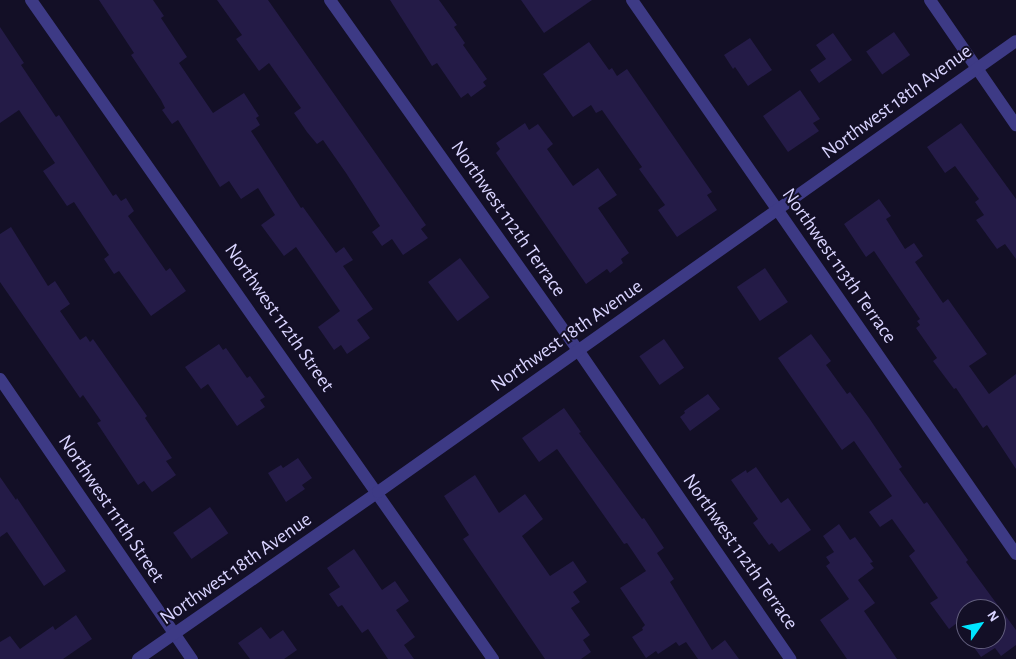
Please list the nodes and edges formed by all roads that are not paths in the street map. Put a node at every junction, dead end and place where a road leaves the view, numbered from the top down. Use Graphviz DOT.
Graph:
graph roads {
  1 [pos="32,0"];
  2 [pos="330,0"];
  3 [pos="632,0"];
  4 [pos="930,0"];
  5 [pos="1016,41"];
  6 [pos="977,68"];
  7 [pos="1016,125"];
  8 [pos="778,211"];
  9 [pos="578,350"];
  10 [pos="0,380"];
  11 [pos="378,492"];
  12 [pos="1016,554"];
  13 [pos="175,635"];
  14 [pos="138,659"];
  15 [pos="192,659"];
  16 [pos="493,659"];
  17 [pos="790,659"];
  1 -- 11 [label="street, Northwest 112th Street"];
  2 -- 9 [label="street, Northwest 112th Terrace"];
  3 -- 8 [label="street, Northwest 113th Terrace"];
  4 -- 6 [label="street"];
  5 -- 6 [label="street, Northwest 18th Avenue"];
  6 -- 7 [label="street"];
  6 -- 8 [label="street, Northwest 18th Avenue"];
  8 -- 9 [label="street, Northwest 18th Avenue"];
  8 -- 12 [label="street, Northwest 113th Terrace"];
  9 -- 11 [label="street, Northwest 18th Avenue"];
  9 -- 17 [label="street, Northwest 112th Terrace"];
  10 -- 13 [label="street, Northwest 111th Street"];
  11 -- 13 [label="street, Northwest 18th Avenue"];
  11 -- 16 [label="street, Northwest 112th Street"];
  13 -- 14 [label="street, Northwest 18th Avenue"];
  13 -- 15 [label="street, Northwest 111th Street"];
}
